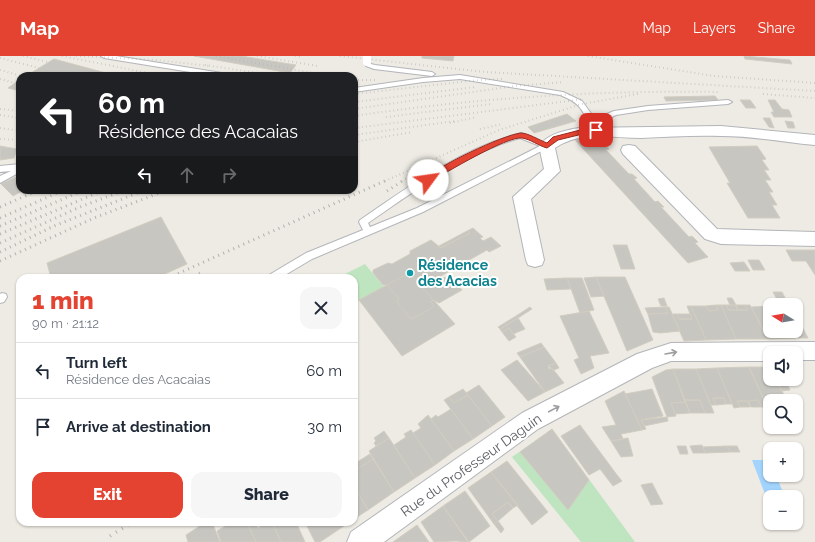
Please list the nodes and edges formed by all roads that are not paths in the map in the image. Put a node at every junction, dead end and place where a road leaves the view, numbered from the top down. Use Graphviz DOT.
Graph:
graph roads {
  1 [pos="104,56"];
  2 [pos="366,59"];
  3 [pos="203,72"];
  4 [pos="441,78"];
  5 [pos="358,89"];
  6 [pos="728,102"];
  7 [pos="594,127"];
  8 [pos="815,140"];
  9 [pos="547,146"];
  10 [pos="628,150"];
  11 [pos="16,168"];
  12 [pos="0,169"];
  13 [pos="16,170"];
  14 [pos="0,180"];
  15 [pos="368,232"];
  16 [pos="815,238"];
  17 [pos="536,260"];
  18 [pos="279,274"];
  19 [pos="815,351"];
  20 [pos="361,542"];
  1 -- 3 [label="lane"];
  2 -- 4 [label="lane"];
  4 -- 5 [label="lane"];
  4 -- 7 [label="lane"];
  6 -- 7 [label="lane"];
  7 -- 8 [label="street"];
  7 -- 9 [label="street"];
  9 -- 15 [label="lane"];
  9 -- 15 [label="lane"];
  9 -- 17 [label="street"];
  10 -- 16 [label="street"];
  11 -- 12 [label="lane"];
  13 -- 14 [label="lane"];
  15 -- 18 [label="lane"];
  20 -- 19 [label="street, Rue du Professeur Daguin, one-way"];
}
